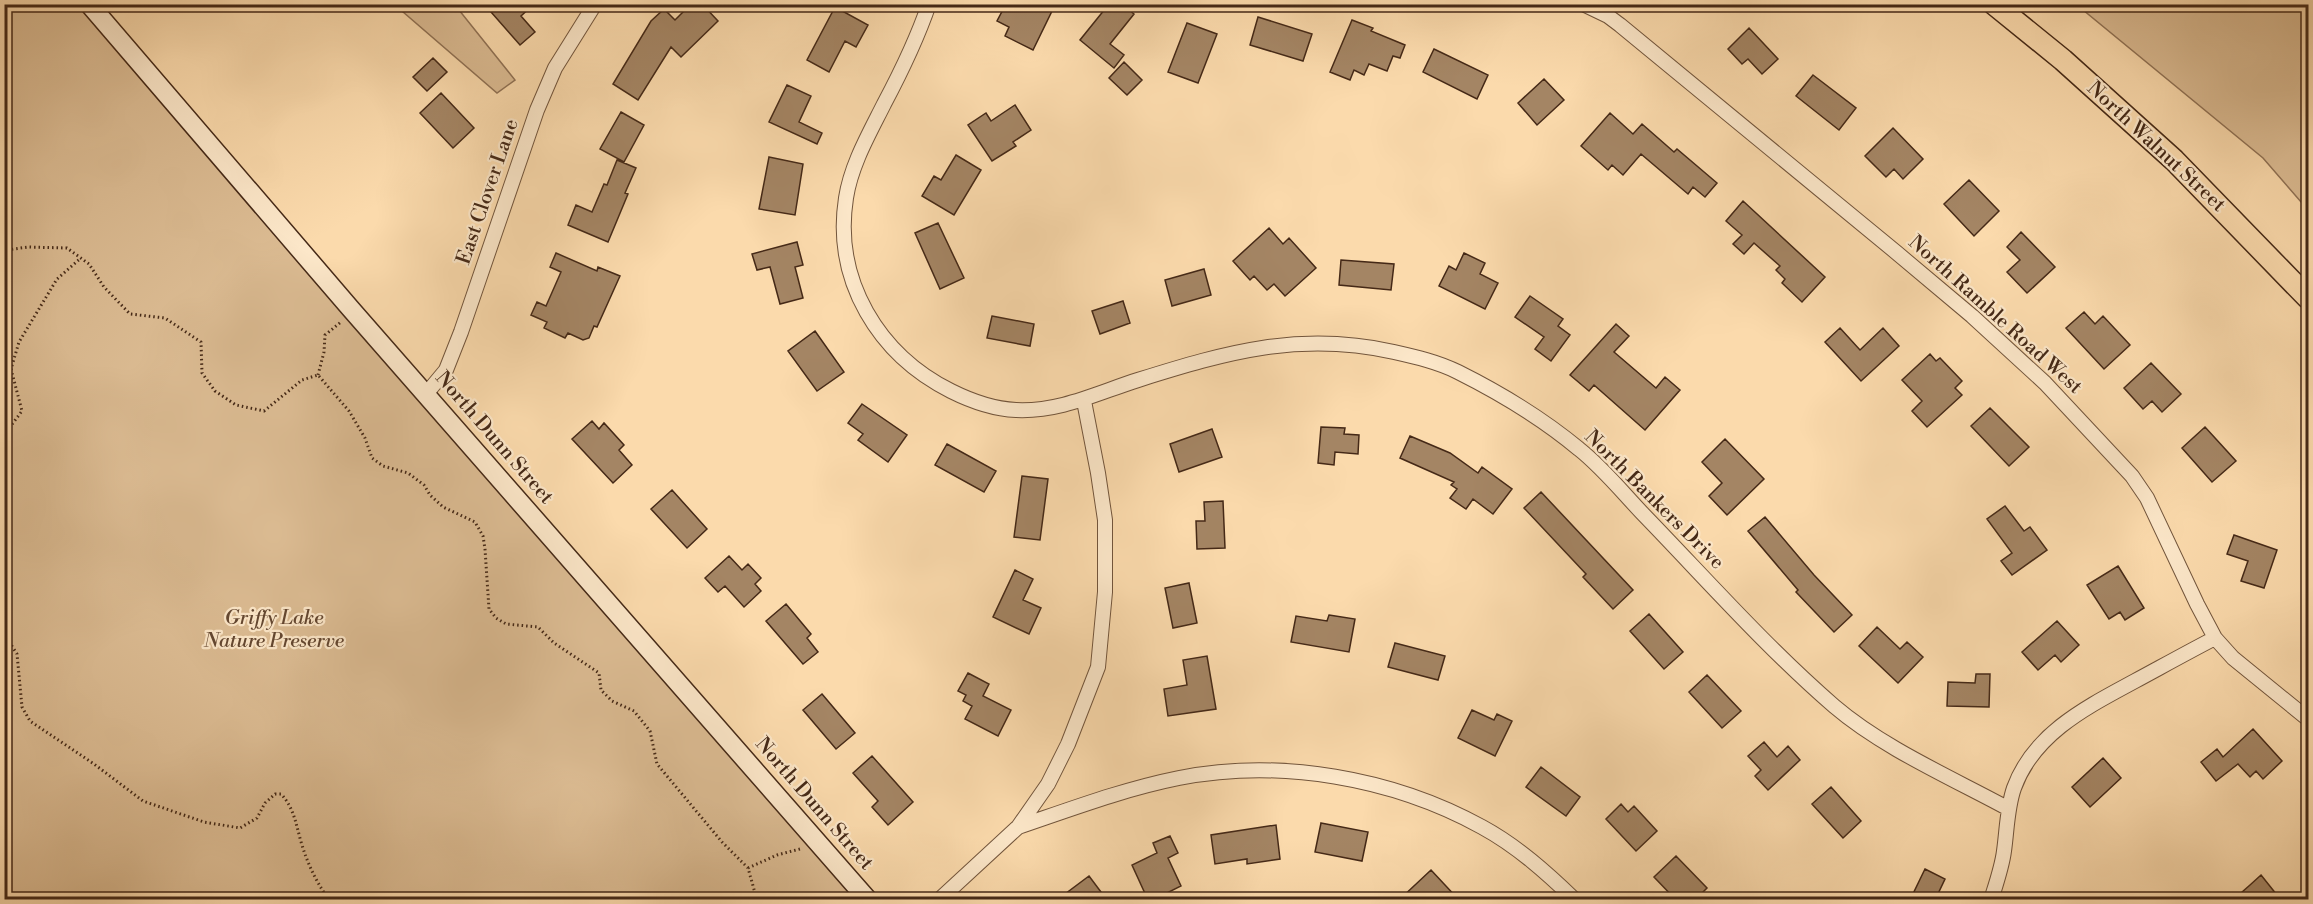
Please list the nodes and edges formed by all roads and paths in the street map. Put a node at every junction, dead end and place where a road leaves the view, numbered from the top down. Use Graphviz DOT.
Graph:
graph roads {
  1 [pos="89,4"];
  2 [pos="595,4"];
  3 [pos="929,4"];
  4 [pos="1583,4"];
  5 [pos="1994,4"];
  6 [pos="4,253"];
  7 [pos="81,258"];
  8 [pos="2308,298"];
  9 [pos="350,308"];
  10 [pos="318,375"];
  11 [pos="426,394"];
  12 [pos="1084,401"];
  13 [pos="4,435"];
  14 [pos="2215,638"];
  15 [pos="4,643"];
  16 [pos="2308,719"];
  17 [pos="2009,809"];
  18 [pos="1018,827"];
  19 [pos="819,844"];
  20 [pos="748,868"];
  21 [pos="329,900"];
  22 [pos="757,900"];
  23 [pos="868,900"];
  24 [pos="939,900"];
  25 [pos="1575,900"];
  26 [pos="1991,900"];
  1 -- 9 [label="street, North Dunn Street"];
  2 -- 11 [label="street, East Clover Lane"];
  3 -- 12 [label="street, North Bankers Drive"];
  4 -- 14 [label="street, North Ramble Road West"];
  5 -- 8 [label="main road, North Walnut Street"];
  6 -- 7 [label="path"];
  7 -- 10 [label="path"];
  7 -- 13 [label="path"];
  9 -- 10 [label="path"];
  9 -- 11 [label="street, North Dunn Street"];
  10 -- 20 [label="path"];
  11 -- 19 [label="street, North Dunn Street"];
  12 -- 17 [label="street, North Bankers Drive"];
  12 -- 18 [label="street"];
  14 -- 16 [label="street, North Ramble Road West"];
  14 -- 17 [label="street"];
  15 -- 21 [label="path"];
  17 -- 26 [label="street"];
  18 -- 24 [label="street"];
  18 -- 25 [label="street"];
  19 -- 20 [label="path"];
  19 -- 23 [label="street, North Dunn Street"];
  20 -- 22 [label="path"];
}
